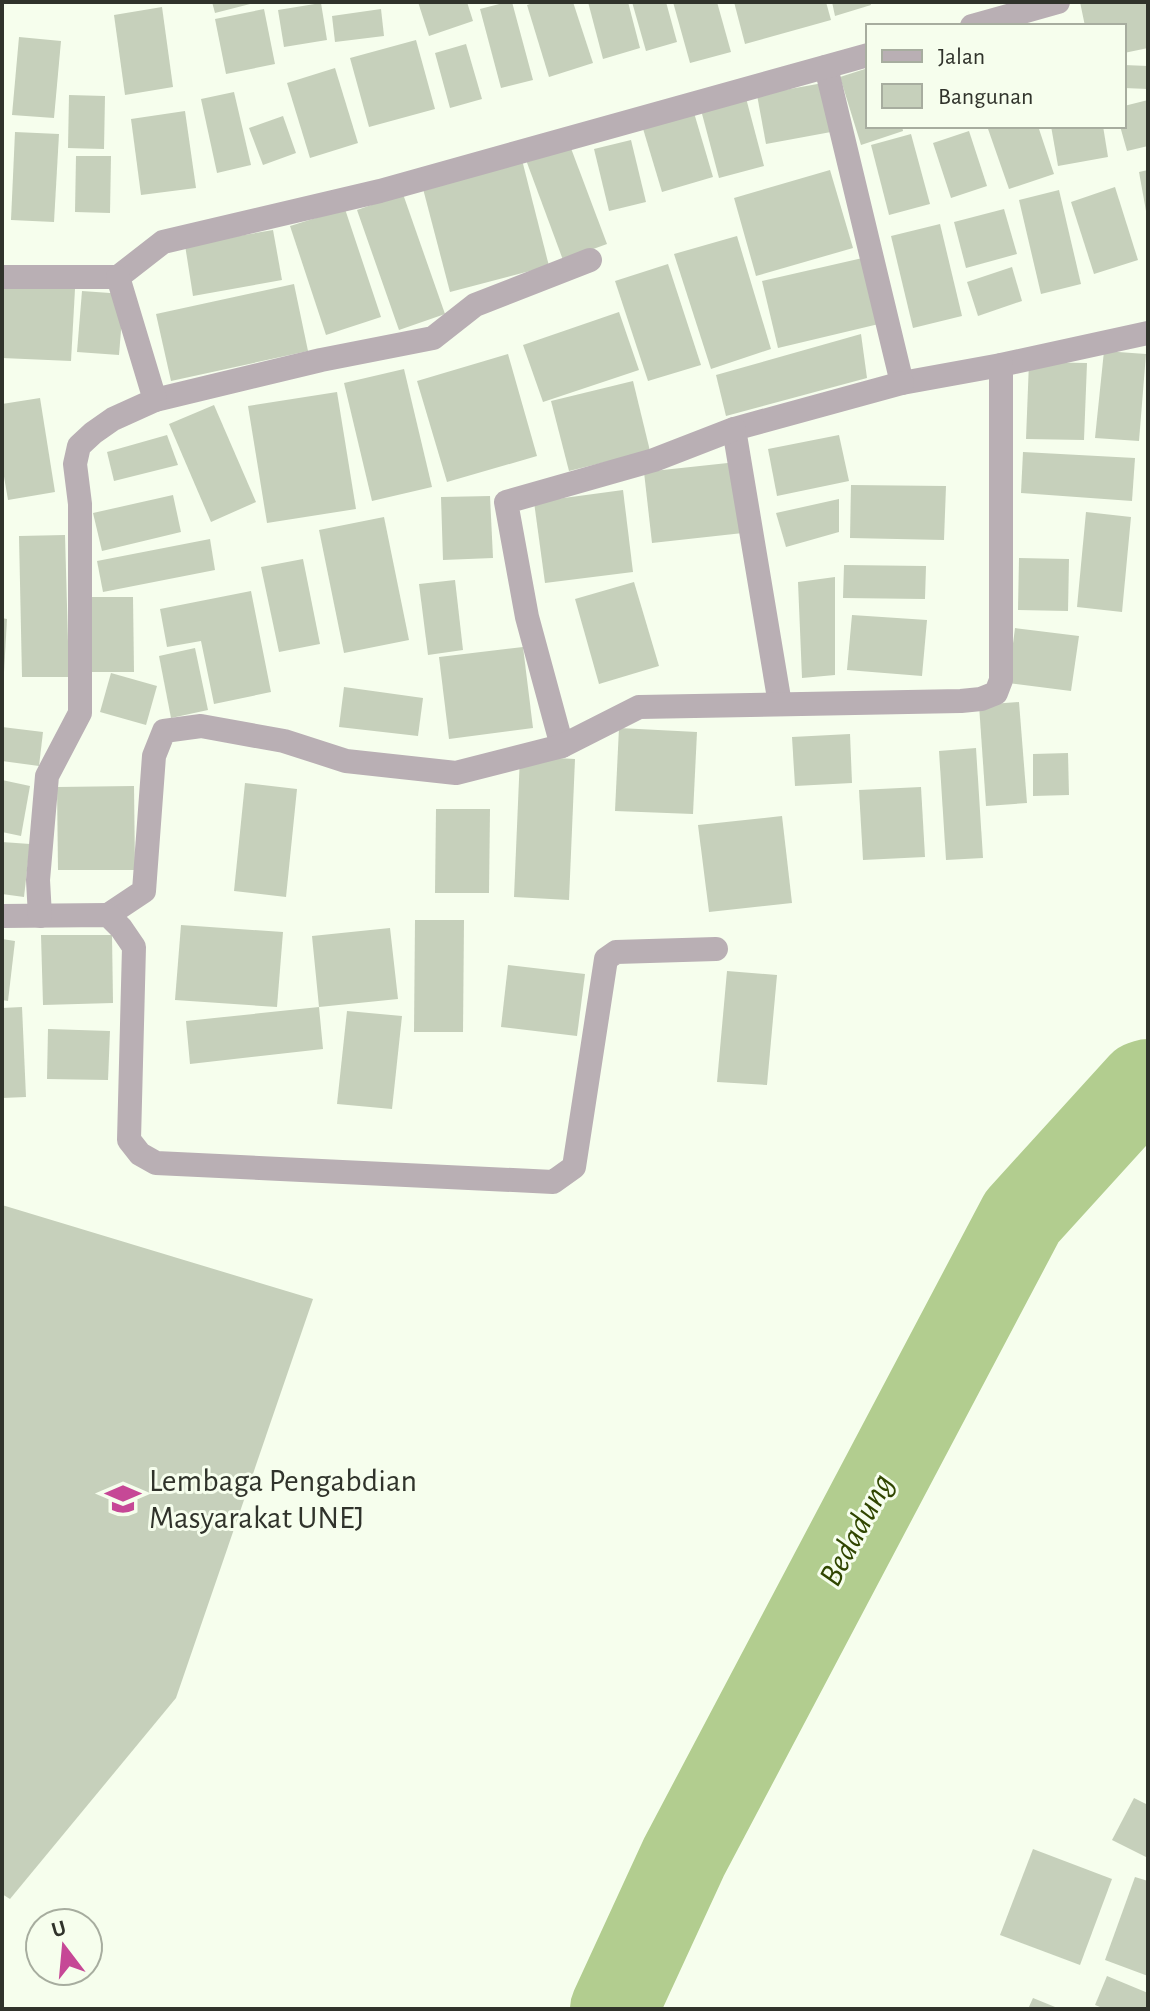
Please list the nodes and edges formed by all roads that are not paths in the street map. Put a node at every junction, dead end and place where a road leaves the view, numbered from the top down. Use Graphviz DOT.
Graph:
graph roads {
  1 [pos="1058,2"];
  2 [pos="979,24"];
  3 [pos="866,56"];
  4 [pos="826,67"];
  5 [pos="590,260"];
  6 [pos="2,277"];
  7 [pos="118,277"];
  8 [pos="1148,333"];
  9 [pos="1001,365"];
  10 [pos="902,383"];
  11 [pos="155,400"];
  12 [pos="734,429"];
  13 [pos="780,704"];
  14 [pos="562,746"];
  15 [pos="108,915"];
  16 [pos="2,916"];
  17 [pos="40,916"];
  18 [pos="716,949"];
  1 -- 2 [label="street"];
  3 -- 4 [label="street"];
  4 -- 7 [label="street"];
  4 -- 10 [label="street"];
  5 -- 11 [label="street"];
  6 -- 7 [label="street"];
  7 -- 11 [label="street"];
  8 -- 9 [label="street"];
  9 -- 10 [label="street"];
  9 -- 13 [label="street"];
  10 -- 12 [label="street"];
  11 -- 17 [label="street"];
  12 -- 13 [label="street"];
  12 -- 14 [label="street"];
  13 -- 14 [label="street"];
  14 -- 15 [label="street"];
  15 -- 17 [label="street"];
  15 -- 18 [label="street"];
  16 -- 17 [label="street"];
}
